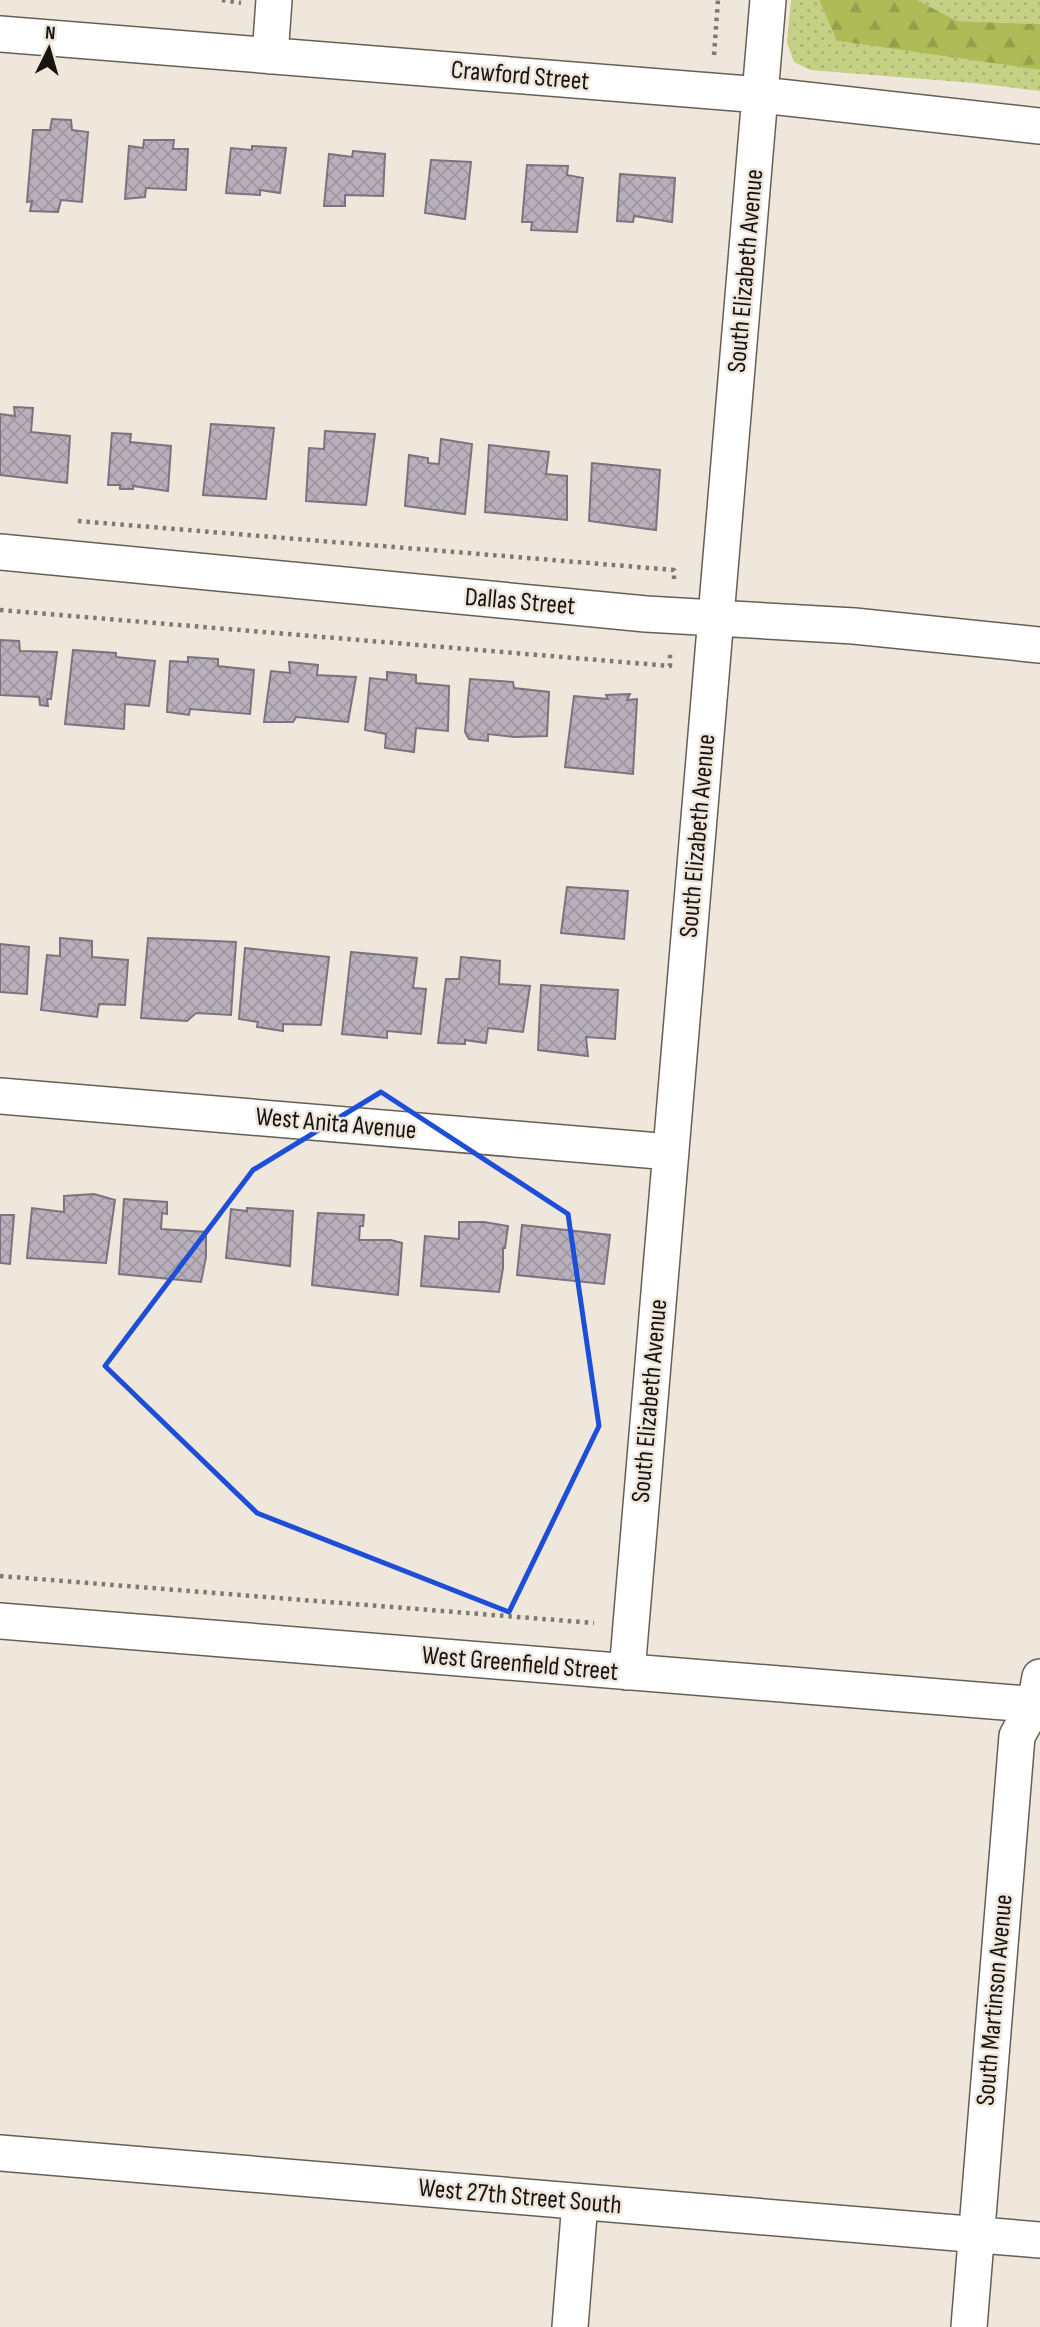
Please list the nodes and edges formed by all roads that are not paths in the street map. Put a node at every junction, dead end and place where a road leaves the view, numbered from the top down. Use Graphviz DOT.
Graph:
graph roads {
  1 [pos="274,0"];
  2 [pos="768,0"];
  3 [pos="0,34"];
  4 [pos="271,56"];
  5 [pos="761,95"];
  6 [pos="1040,126"];
  7 [pos="0,552"];
  8 [pos="716,618"];
  9 [pos="1040,645"];
  10 [pos="0,1096"];
  11 [pos="671,1152"];
  12 [pos="0,1621"];
  13 [pos="627,1672"];
  14 [pos="1038,1695"];
  15 [pos="0,2153"];
  16 [pos="580,2202"];
  17 [pos="976,2235"];
  18 [pos="1040,2240"];
  19 [pos="570,2327"];
  20 [pos="970,2327"];
  1 -- 4 [label="street"];
  2 -- 5 [label="street, South Elizabeth Avenue"];
  3 -- 4 [label="street, Crawford Street"];
  4 -- 5 [label="street, Crawford Street"];
  5 -- 6 [label="street, Crawford Street"];
  5 -- 8 [label="street, South Elizabeth Avenue"];
  7 -- 8 [label="street, Dallas Street"];
  8 -- 9 [label="street, Dallas Street"];
  8 -- 11 [label="street, South Elizabeth Avenue"];
  10 -- 11 [label="street, West Anita Avenue"];
  11 -- 13 [label="street, South Elizabeth Avenue"];
  12 -- 13 [label="street, West Greenfield Street"];
  13 -- 14 [label="street, West Greenfield Street"];
  14 -- 17 [label="street, South Martinson Avenue"];
  15 -- 16 [label="street, West 27th Street South"];
  16 -- 17 [label="street, West 27th Street South"];
  16 -- 19 [label="street"];
  17 -- 18 [label="street, West 27th Street South"];
  17 -- 20 [label="street, South Martinson Avenue"];
}
